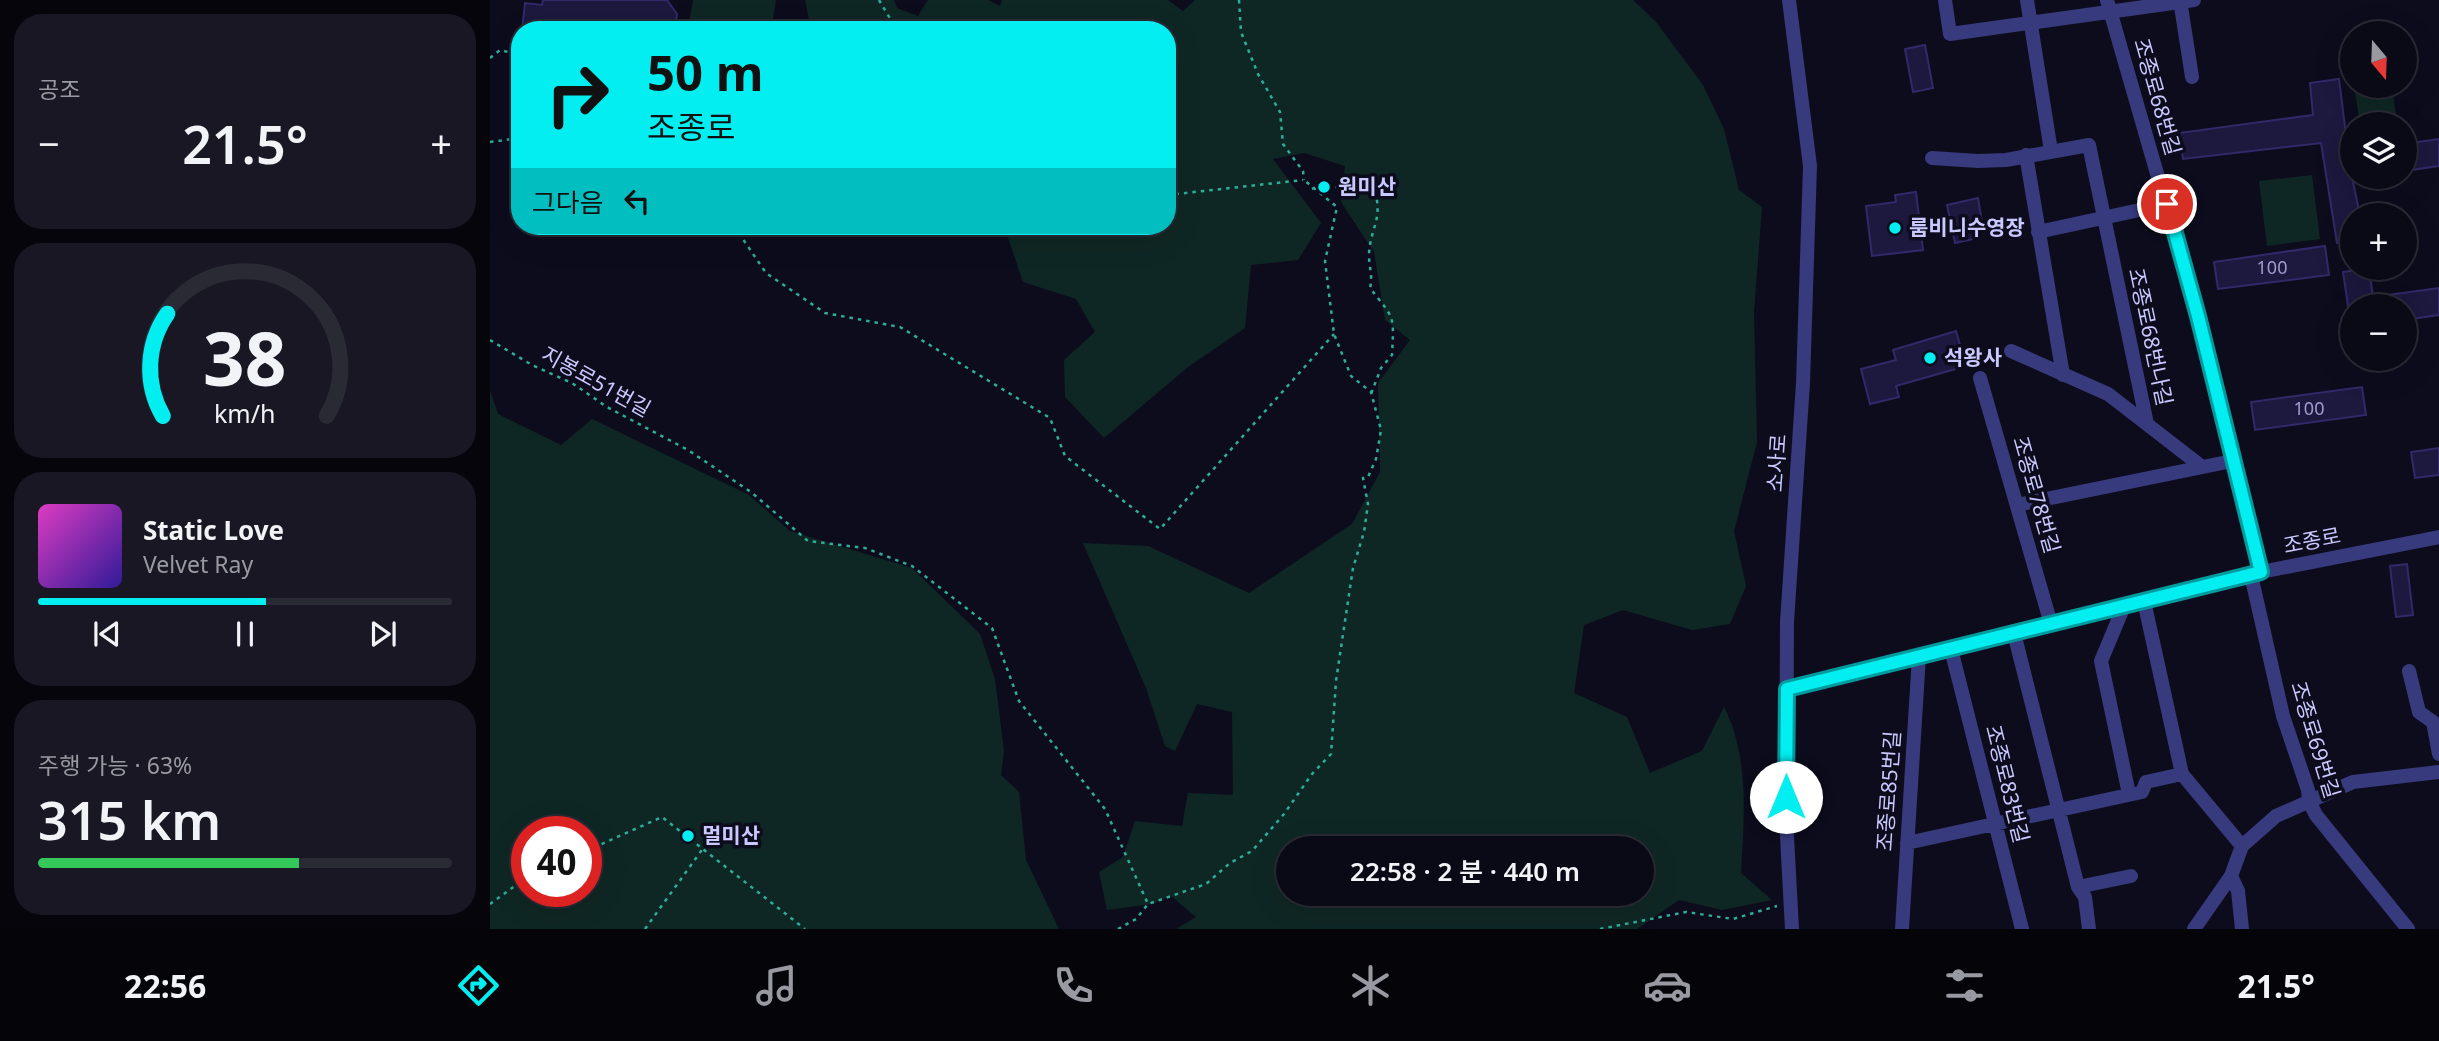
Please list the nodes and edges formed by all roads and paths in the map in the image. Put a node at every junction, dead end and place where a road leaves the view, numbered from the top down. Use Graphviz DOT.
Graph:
graph roads {
  1 [pos="879,0"];
  2 [pos="1239,0"];
  3 [pos="1789,0"];
  4 [pos="1945,0"];
  5 [pos="2027,0"];
  6 [pos="2185,1"];
  7 [pos="2109,7"];
  8 [pos="892,21"];
  9 [pos="2031,24"];
  10 [pos="511,53"];
  11 [pos="490,58"];
  12 [pos="2192,77"];
  13 [pos="511,139"];
  14 [pos="490,142"];
  15 [pos="2051,151"];
  16 [pos="2026,155"];
  17 [pos="1932,158"];
  18 [pos="1304,180"];
  19 [pos="1312,189"];
  20 [pos="1176,194"];
  21 [pos="2167,204"];
  22 [pos="2104,218"];
  23 [pos="2038,232"];
  24 [pos="740,235"];
  25 [pos="1334,334"];
  26 [pos="490,340"];
  27 [pos="2011,351"];
  28 [pos="2063,374"];
  29 [pos="1980,378"];
  30 [pos="1371,394"];
  31 [pos="2147,424"];
  32 [pos="2232,461"];
  33 [pos="2201,466"];
  34 [pos="2017,505"];
  35 [pos="2439,537"];
  36 [pos="2256,573"];
  37 [pos="2144,601"];
  38 [pos="2124,606"];
  39 [pos="2051,624"];
  40 [pos="2014,633"];
  41 [pos="1951,649"];
  42 [pos="1919,656"];
  43 [pos="2409,671"];
  44 [pos="1787,689"];
  45 [pos="2439,754"];
  46 [pos="2439,772"];
  47 [pos="2182,774"];
  48 [pos="2129,794"];
  49 [pos="2309,801"];
  50 [pos="2059,810"];
  51 [pos="1995,824"];
  52 [pos="1907,843"];
  53 [pos="602,844"];
  54 [pos="2242,846"];
  55 [pos="704,847"];
  56 [pos="2131,876"];
  57 [pos="2231,876"];
  58 [pos="2078,887"];
  59 [pos="511,889"];
  60 [pos="1791,902"];
  61 [pos="490,904"];
  62 [pos="1148,904"];
  63 [pos="2089,928"];
  64 [pos="645,929"];
  65 [pos="805,929"];
  66 [pos="1118,929"];
  67 [pos="1600,929"];
  68 [pos="1792,929"];
  69 [pos="1902,929"];
  70 [pos="2022,929"];
  71 [pos="2194,929"];
  72 [pos="2242,929"];
  73 [pos="2408,929"];
  1 -- 8 [label="path"];
  2 -- 18 [label="path"];
  3 -- 44 [label="street, 소사로"];
  4 -- 9 [label="street"];
  5 -- 9 [label="street"];
  6 -- 7 [label="street"];
  6 -- 12 [label="street"];
  7 -- 9 [label="street"];
  7 -- 21 [label="street, 조종로68번길"];
  9 -- 15 [label="street"];
  10 -- 11 [label="path"];
  13 -- 14 [label="path"];
  15 -- 16 [label="street, 조종로68번나길"];
  15 -- 22 [label="street, 조종로68번나길"];
  16 -- 17 [label="street, 조종로68번나길"];
  16 -- 23 [label="street"];
  18 -- 19 [label="path"];
  18 -- 20 [label="path"];
  19 -- 25 [label="path"];
  19 -- 30 [label="path"];
  21 -- 22 [label="street"];
  21 -- 32 [label="street, 조종로68번길"];
  22 -- 23 [label="street"];
  22 -- 31 [label="street, 조종로68번나길"];
  23 -- 28 [label="street"];
  24 -- 25 [label="path"];
  25 -- 30 [label="path"];
  26 -- 62 [label="path, 지봉로51번길"];
  27 -- 28 [label="street"];
  28 -- 31 [label="street"];
  29 -- 34 [label="street, 조종로78번길"];
  30 -- 62 [label="path"];
  31 -- 33 [label="street"];
  32 -- 33 [label="street"];
  32 -- 36 [label="street, 조종로68번길"];
  33 -- 34 [label="street"];
  34 -- 39 [label="street, 조종로78번길"];
  35 -- 36 [label="street, 조종로"];
  36 -- 37 [label="street, 조종로"];
  36 -- 49 [label="street, 조종로69번길"];
  37 -- 38 [label="street, 조종로"];
  37 -- 47 [label="street"];
  38 -- 39 [label="street, 조종로"];
  38 -- 48 [label="street"];
  39 -- 40 [label="street, 조종로"];
  40 -- 41 [label="street, 조종로"];
  40 -- 50 [label="street"];
  41 -- 42 [label="street, 조종로"];
  41 -- 51 [label="street, 조종로83번길"];
  42 -- 44 [label="street, 조종로"];
  42 -- 52 [label="street, 조종로85번길"];
  43 -- 45 [label="street"];
  44 -- 60 [label="street, 소사로"];
  46 -- 49 [label="street"];
  47 -- 48 [label="street"];
  47 -- 54 [label="street"];
  48 -- 50 [label="street"];
  49 -- 54 [label="street"];
  49 -- 73 [label="street, 조종로69번길"];
  50 -- 51 [label="street"];
  50 -- 58 [label="street"];
  51 -- 52 [label="street"];
  51 -- 70 [label="street, 조종로83번길"];
  52 -- 69 [label="street, 조종로85번길"];
  53 -- 55 [label="path"];
  54 -- 57 [label="street"];
  55 -- 64 [label="path"];
  55 -- 65 [label="path"];
  56 -- 58 [label="street"];
  57 -- 71 [label="street"];
  57 -- 72 [label="street"];
  58 -- 63 [label="street"];
  59 -- 61 [label="path"];
  60 -- 67 [label="path"];
  60 -- 68 [label="street, 소사로"];
  62 -- 66 [label="path"];
}
